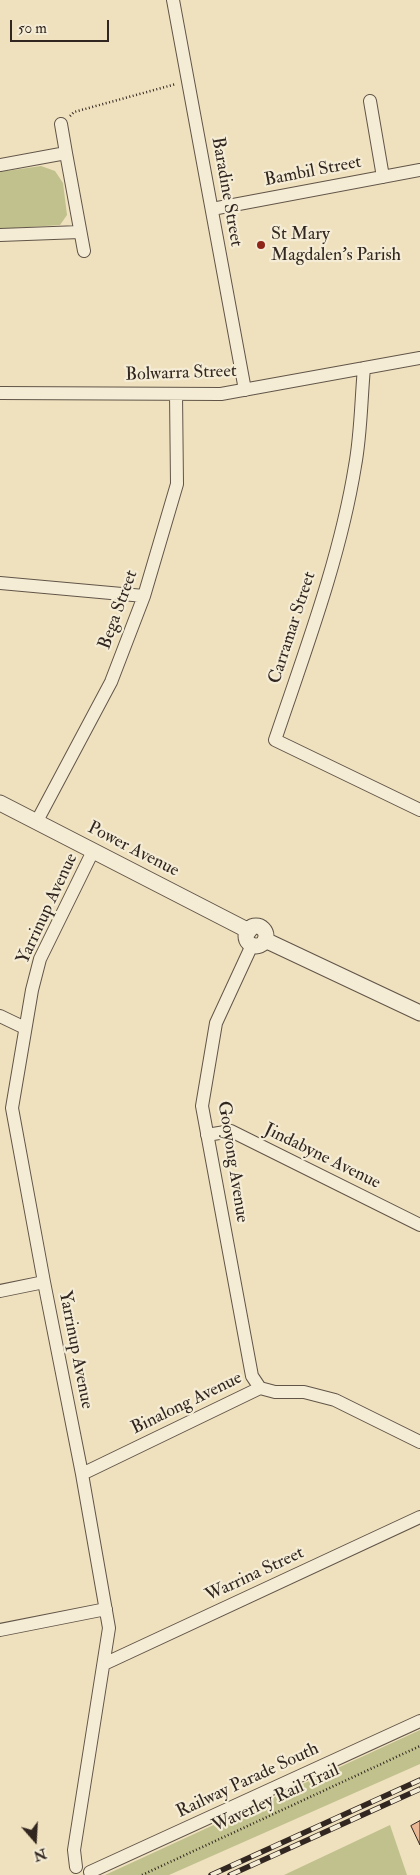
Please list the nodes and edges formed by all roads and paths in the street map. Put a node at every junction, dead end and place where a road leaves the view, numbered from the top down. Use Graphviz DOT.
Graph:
graph roads {
  1 [pos="173,0"];
  2 [pos="188,80"];
  3 [pos="370,101"];
  4 [pos="61,124"];
  5 [pos="66,153"];
  6 [pos="0,165"];
  7 [pos="420,170"];
  8 [pos="383,177"];
  9 [pos="212,209"];
  10 [pos="80,232"];
  11 [pos="0,235"];
  12 [pos="84,251"];
  13 [pos="420,358"];
  14 [pos="364,368"];
  15 [pos="245,390"];
  16 [pos="0,393"];
  17 [pos="176,394"];
  18 [pos="0,582"];
  19 [pos="144,596"];
  20 [pos="0,803"];
  21 [pos="420,810"];
  22 [pos="37,821"];
  23 [pos="93,851"];
  24 [pos="255,939"];
  25 [pos="420,1013"];
  26 [pos="0,1016"];
  27 [pos="25,1028"];
  28 [pos="207,1135"];
  29 [pos="420,1225"];
  30 [pos="44,1282"];
  31 [pos="0,1291"];
  32 [pos="260,1388"];
  33 [pos="420,1442"];
  34 [pos="82,1474"];
  35 [pos="420,1517"];
  36 [pos="106,1609"];
  37 [pos="0,1630"];
  38 [pos="104,1664"];
  39 [pos="420,1721"];
  40 [pos="420,1746"];
  41 [pos="72,1871"];
  42 [pos="91,1874"];
  43 [pos="142,1875"];
  1 -- 2 [label="street, Baradine Street"];
  2 -- 4 [label="path"];
  2 -- 9 [label="street, Baradine Street"];
  3 -- 8 [label="street"];
  4 -- 5 [label="street"];
  5 -- 6 [label="street"];
  5 -- 10 [label="street"];
  7 -- 8 [label="street, Bambil Street"];
  8 -- 9 [label="street, Bambil Street"];
  9 -- 15 [label="street, Baradine Street"];
  10 -- 11 [label="street"];
  10 -- 12 [label="street"];
  13 -- 14 [label="street, Bolwarra Street"];
  14 -- 15 [label="street, Bolwarra Street"];
  14 -- 21 [label="street, Carramar Street"];
  15 -- 17 [label="street, Bolwarra Street"];
  16 -- 17 [label="street, Bolwarra Street"];
  17 -- 19 [label="street, Bega Street"];
  18 -- 19 [label="street"];
  19 -- 22 [label="street, Bega Street"];
  20 -- 22 [label="street, Power Avenue"];
  22 -- 23 [label="street, Power Avenue"];
  23 -- 24 [label="street, Power Avenue"];
  23 -- 27 [label="street, Yarrinup Avenue"];
  24 -- 25 [label="street, Power Avenue"];
  24 -- 28 [label="street, Gooyong Avenue"];
  26 -- 27 [label="street"];
  27 -- 30 [label="street, Yarrinup Avenue"];
  28 -- 29 [label="street, Jindabyne Avenue"];
  28 -- 32 [label="street, Gooyong Avenue"];
  30 -- 31 [label="street"];
  30 -- 34 [label="street, Yarrinup Avenue"];
  32 -- 33 [label="street, Binalong Avenue"];
  32 -- 34 [label="street, Binalong Avenue"];
  34 -- 36 [label="street, Yarrinup Avenue"];
  35 -- 38 [label="street, Warrina Street"];
  36 -- 37 [label="street"];
  36 -- 38 [label="street, Yarrinup Avenue"];
  38 -- 41 [label="street, Yarrinup Avenue"];
  39 -- 42 [label="street, Railway Parade South"];
  40 -- 43 [label="path, Waverley Rail Trail"];
  41 -- 42 [label="street"];
}
